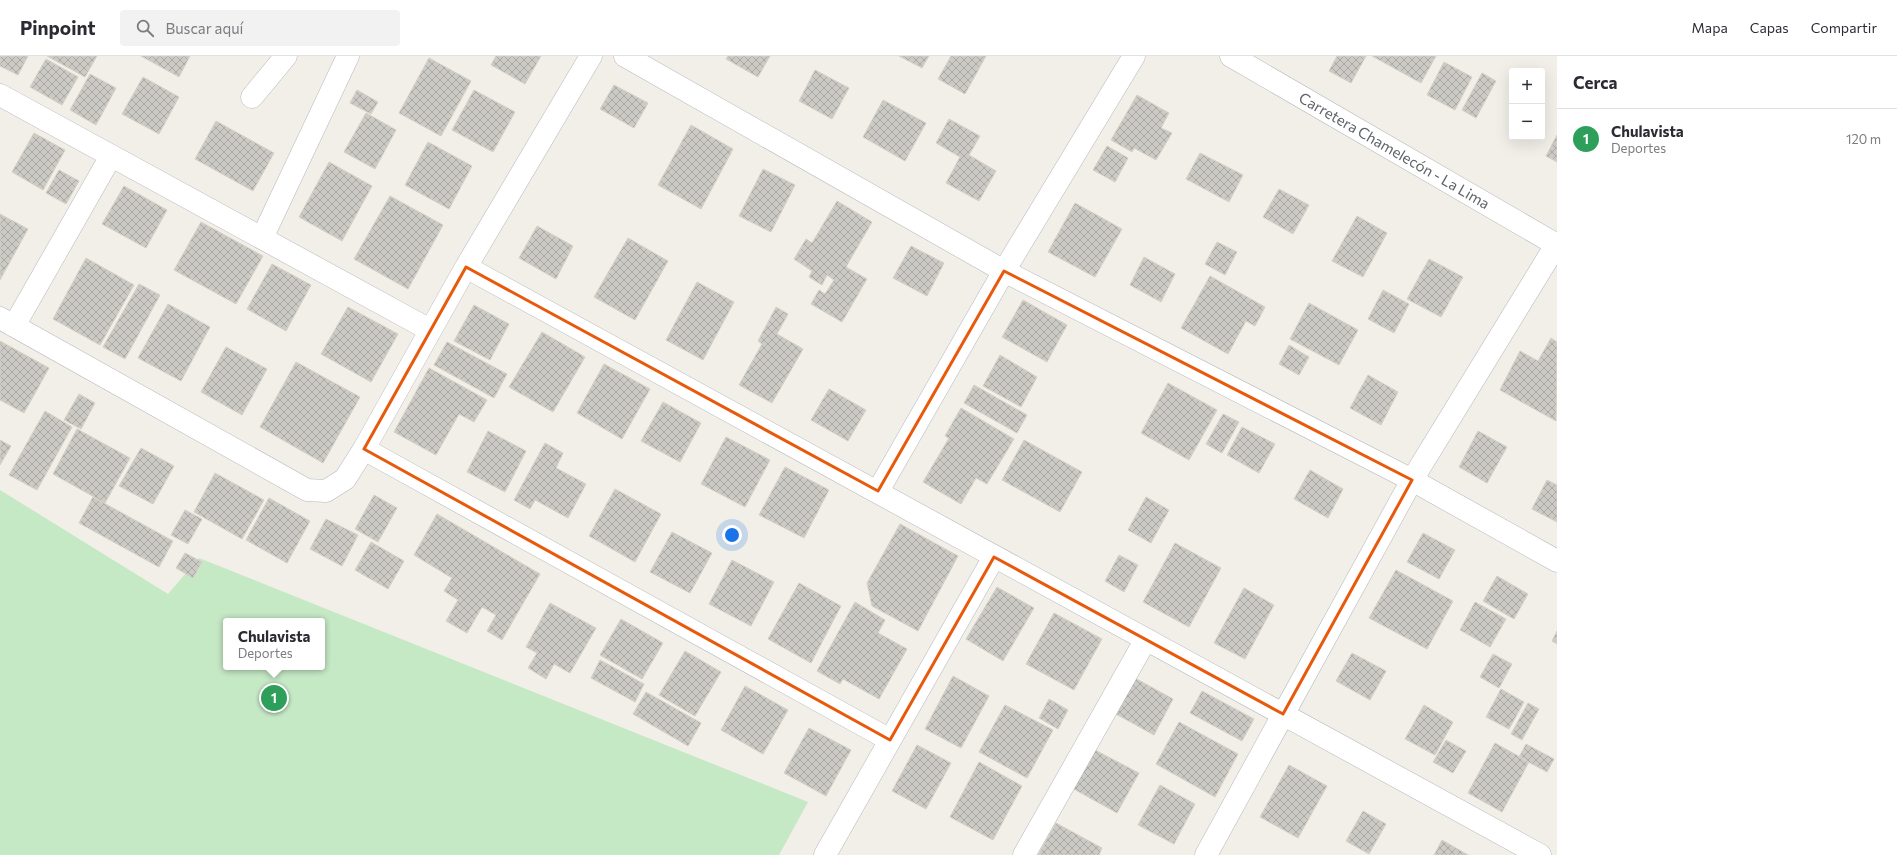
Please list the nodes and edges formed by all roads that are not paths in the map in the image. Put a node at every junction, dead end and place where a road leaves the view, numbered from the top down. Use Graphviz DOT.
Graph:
graph roads {
  1 [pos="286,56"];
  2 [pos="348,56"];
  3 [pos="591,56"];
  4 [pos="625,56"];
  5 [pos="1134,56"];
  6 [pos="1231,56"];
  7 [pos="0,96"];
  8 [pos="252,97"];
  9 [pos="111,156"];
  10 [pos="262,238"];
  11 [pos="1557,245"];
  12 [pos="466,267"];
  13 [pos="1004,271"];
  14 [pos="7,322"];
  15 [pos="430,330"];
  16 [pos="364,449"];
  17 [pos="1412,480"];
  18 [pos="878,491"];
  19 [pos="994,557"];
  20 [pos="1557,561"];
  21 [pos="1146,639"];
  22 [pos="1284,714"];
  23 [pos="890,740"];
  24 [pos="825,855"];
  25 [pos="1024,855"];
  26 [pos="1206,855"];
  27 [pos="1540,855"];
  1 -- 8 [label="street"];
  2 -- 10 [label="street"];
  3 -- 12 [label="street"];
  4 -- 13 [label="street"];
  5 -- 13 [label="street"];
  6 -- 11 [label="street, Carretera Chamelecón - La Lima"];
  7 -- 9 [label="street"];
  9 -- 10 [label="street"];
  9 -- 14 [label="street"];
  10 -- 15 [label="street"];
  11 -- 17 [label="street"];
  12 -- 15 [label="street"];
  12 -- 18 [label="street"];
  13 -- 17 [label="street"];
  13 -- 18 [label="street"];
  14 -- 16 [label="street"];
  15 -- 16 [label="street"];
  16 -- 23 [label="street"];
  17 -- 20 [label="street"];
  17 -- 22 [label="street"];
  18 -- 19 [label="street"];
  19 -- 21 [label="street"];
  19 -- 23 [label="street"];
  21 -- 22 [label="street"];
  21 -- 25 [label="street"];
  22 -- 26 [label="street"];
  22 -- 27 [label="street"];
  23 -- 24 [label="street"];
}
